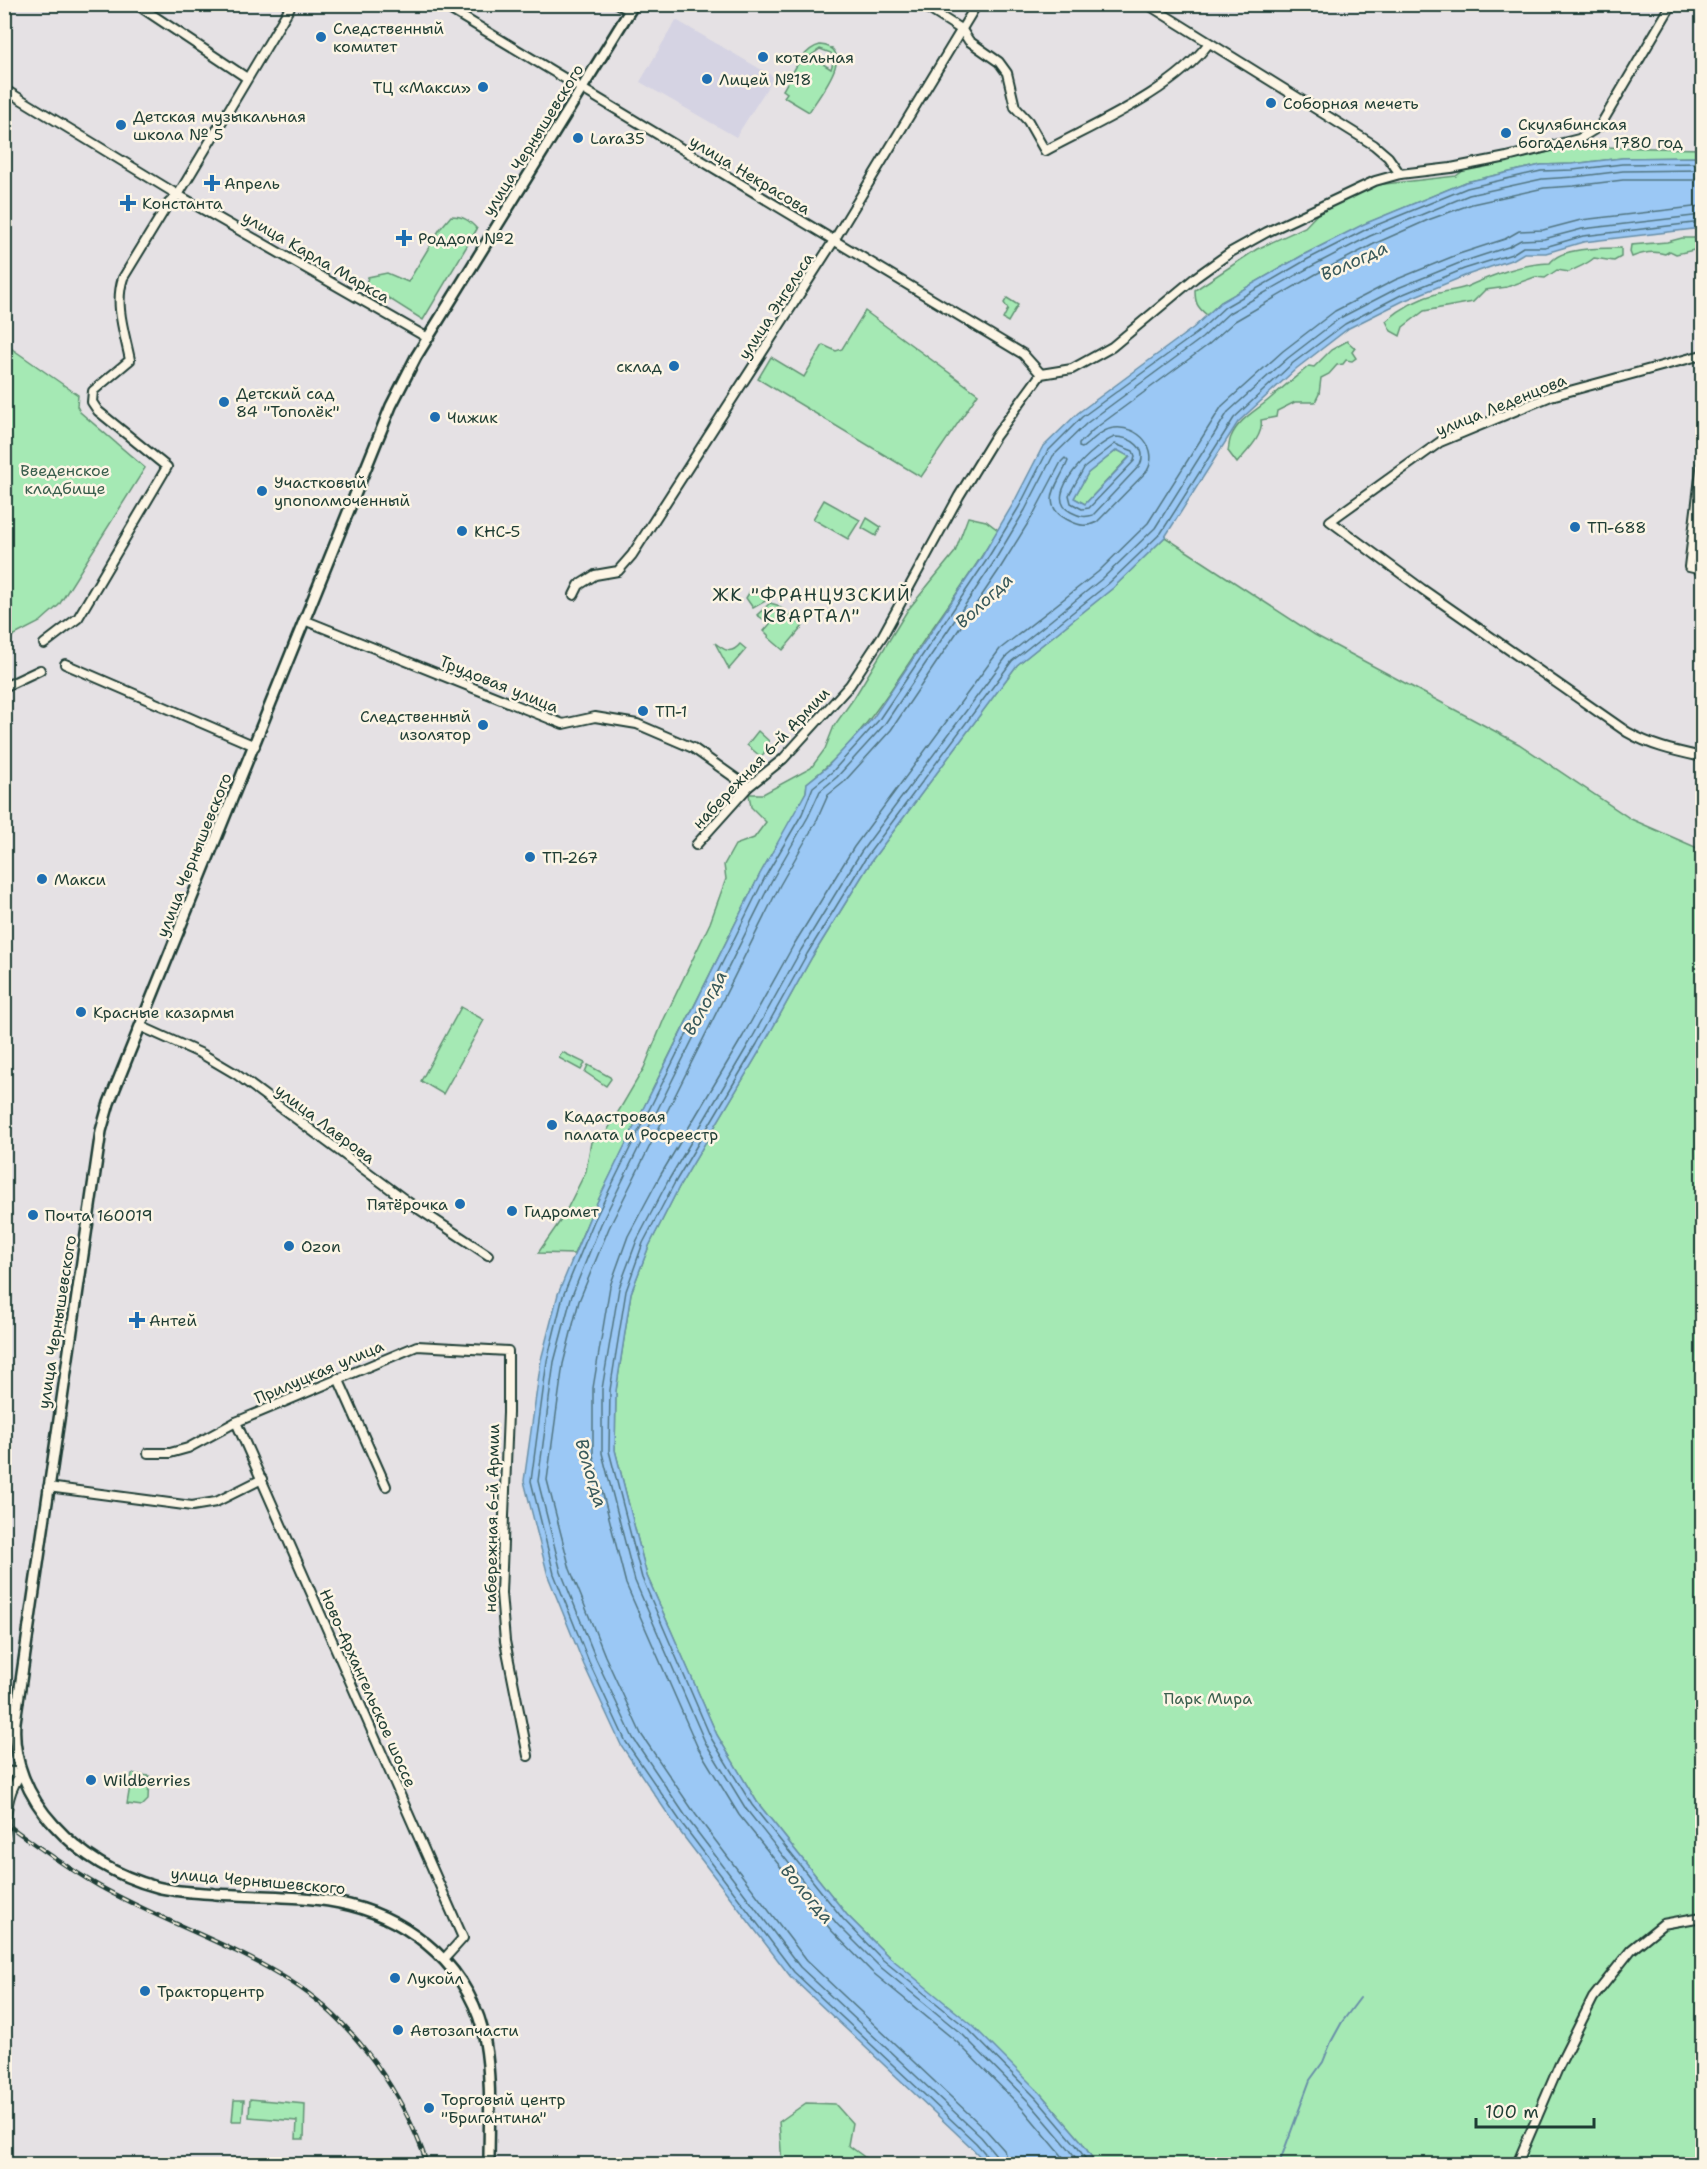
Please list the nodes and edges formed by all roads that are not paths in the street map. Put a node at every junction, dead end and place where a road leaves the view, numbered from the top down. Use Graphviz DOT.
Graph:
graph roads {
  1 [pos="136,4"];
  2 [pos="292,4"];
  3 [pos="441,4"];
  4 [pos="618,4"];
  5 [pos="921,4"];
  6 [pos="977,4"];
  7 [pos="1147,4"];
  8 [pos="1672,4"];
  9 [pos="632,8"];
  10 [pos="962,30"];
  11 [pos="1209,43"];
  12 [pos="247,78"];
  13 [pos="582,88"];
  14 [pos="4,90"];
  15 [pos="1400,174"];
  16 [pos="178,195"];
  17 [pos="833,242"];
  18 [pos="429,338"];
  19 [pos="1702,355"];
  20 [pos="1041,374"];
  21 [pos="1702,461"];
  22 [pos="1702,570"];
  23 [pos="574,595"];
  24 [pos="304,620"];
  25 [pos="44,644"];
  26 [pos="65,664"];
  27 [pos="40,670"];
  28 [pos="4,687"];
  29 [pos="255,746"];
  30 [pos="1702,757"];
  31 [pos="748,787"];
  32 [pos="696,844"];
  33 [pos="140,1026"];
  34 [pos="488,1255"];
  35 [pos="508,1351"];
  36 [pos="338,1378"];
  37 [pos="236,1422"];
  38 [pos="148,1453"];
  39 [pos="262,1479"];
  40 [pos="386,1486"];
  41 [pos="48,1487"];
  42 [pos="528,1756"];
  43 [pos="4,1771"];
  44 [pos="22,1773"];
  45 [pos="4,1837"];
  46 [pos="1702,1917"];
  47 [pos="444,1959"];
  48 [pos="489,2164"];
  49 [pos="1516,2164"];
  1 -- 12 [label="street"];
  2 -- 12 [label="street"];
  3 -- 13 [label="street, улица Некрасова"];
  4 -- 9 [label="street"];
  5 -- 10 [label="street"];
  6 -- 10 [label="street, улица Энгельса"];
  7 -- 11 [label="street"];
  8 -- 15 [label="street"];
  9 -- 13 [label="main road, улица Чернышевского"];
  10 -- 11 [label="street"];
  10 -- 17 [label="street, улица Энгельса"];
  11 -- 15 [label="street"];
  12 -- 16 [label="street"];
  13 -- 17 [label="street, улица Некрасова"];
  13 -- 18 [label="main road, улица Чернышевского"];
  14 -- 16 [label="street, улица Карла Маркса"];
  15 -- 20 [label="street"];
  16 -- 18 [label="street, улица Карла Маркса"];
  16 -- 25 [label="street"];
  17 -- 20 [label="street, улица Некрасова"];
  17 -- 23 [label="street, улица Энгельса"];
  18 -- 24 [label="main road, улица Чернышевского"];
  19 -- 30 [label="street, улица Леденцова"];
  20 -- 31 [label="street, набережная 6-й Армии"];
  21 -- 22 [label="street"];
  24 -- 29 [label="main road, улица Чернышевского"];
  24 -- 31 [label="street, Трудовая улица"];
  26 -- 29 [label="street"];
  27 -- 28 [label="street"];
  29 -- 33 [label="main road, улица Чернышевского"];
  31 -- 32 [label="street, набережная 6-й Армии"];
  33 -- 34 [label="street, улица Лаврова"];
  33 -- 41 [label="main road, улица Чернышевского"];
  35 -- 36 [label="street, Прилуцкая улица"];
  35 -- 42 [label="street, набережная 6-й Армии"];
  36 -- 37 [label="street, Прилуцкая улица"];
  36 -- 40 [label="street"];
  37 -- 38 [label="street, Прилуцкая улица"];
  37 -- 39 [label="street, Ново-Архангельское шоссе"];
  39 -- 41 [label="street"];
  39 -- 47 [label="street, Ново-Архангельское шоссе"];
  41 -- 44 [label="main road, улица Чернышевского"];
  43 -- 44 [label="street"];
  44 -- 45 [label="street"];
  44 -- 47 [label="main road, улица Чернышевского"];
  46 -- 49 [label="street"];
  47 -- 48 [label="main road, улица Чернышевского"];
}
